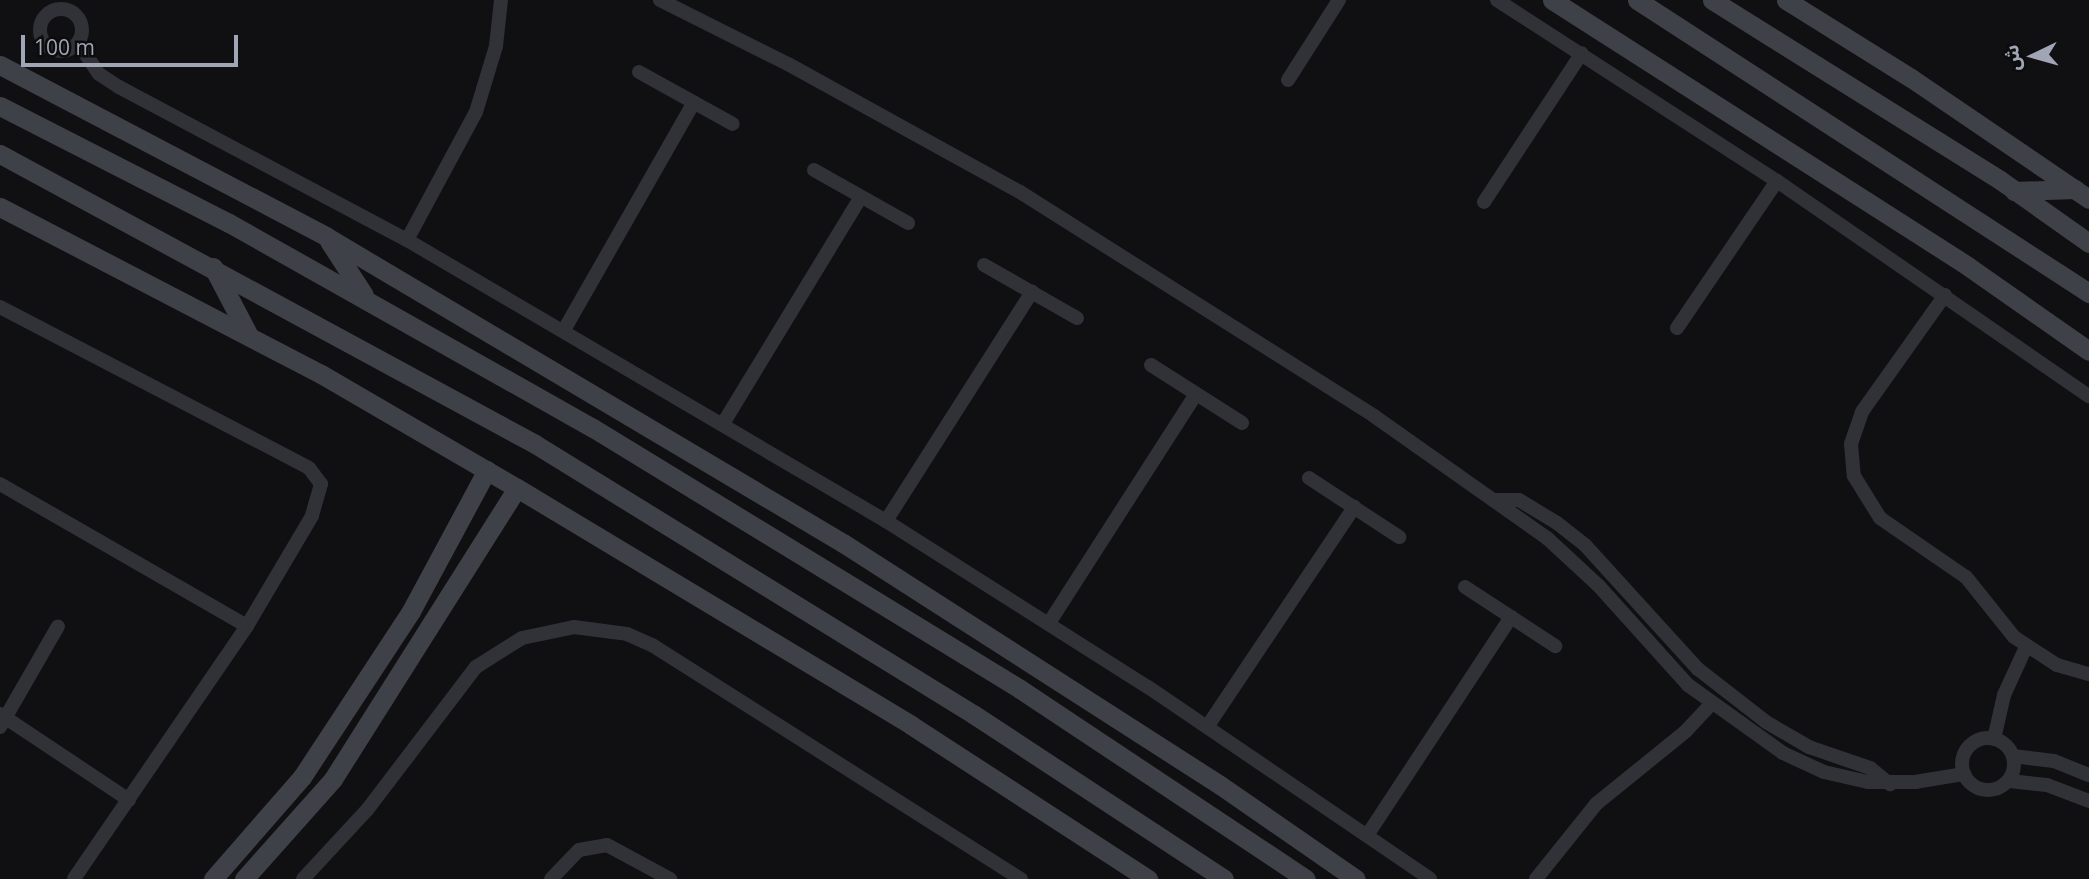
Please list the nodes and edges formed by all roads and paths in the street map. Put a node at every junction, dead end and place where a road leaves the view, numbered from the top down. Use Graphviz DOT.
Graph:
graph roads {
  1 [pos="501,0"];
  2 [pos="660,0"];
  3 [pos="1339,0"];
  4 [pos="1497,0"];
  5 [pos="1552,0"];
  6 [pos="1637,0"];
  7 [pos="1712,0"];
  8 [pos="1786,0"];
  9 [pos="52,6"];
  10 [pos="1737,8"];
  11 [pos="78,43"];
  12 [pos="1582,53"];
  13 [pos="0,65"];
  14 [pos="639,72"];
  15 [pos="1288,80"];
  16 [pos="694,103"];
  17 [pos="0,106"];
  18 [pos="733,124"];
  19 [pos="0,154"];
  20 [pos="814,170"];
  21 [pos="1777,181"];
  22 [pos="2014,191"];
  23 [pos="2082,194"];
  24 [pos="861,197"];
  25 [pos="1484,202"];
  26 [pos="0,207"];
  27 [pos="908,223"];
  28 [pos="327,237"];
  29 [pos="407,240"];
  30 [pos="2089,243"];
  31 [pos="984,265"];
  32 [pos="213,267"];
  33 [pos="1032,292"];
  34 [pos="2089,293"];
  35 [pos="1945,295"];
  36 [pos="367,299"];
  37 [pos="0,307"];
  38 [pos="1077,318"];
  39 [pos="1677,328"];
  40 [pos="564,330"];
  41 [pos="249,335"];
  42 [pos="2089,351"];
  43 [pos="1151,365"];
  44 [pos="1196,394"];
  45 [pos="2089,396"];
  46 [pos="724,422"];
  47 [pos="1241,423"];
  48 [pos="487,470"];
  49 [pos="1309,478"];
  50 [pos="0,484"];
  51 [pos="517,488"];
  52 [pos="1493,499"];
  53 [pos="1354,507"];
  54 [pos="886,521"];
  55 [pos="1399,537"];
  56 [pos="1465,587"];
  57 [pos="1636,603"];
  58 [pos="1624,613"];
  59 [pos="1511,617"];
  60 [pos="1049,624"];
  61 [pos="58,626"];
  62 [pos="247,626"];
  63 [pos="1555,646"];
  64 [pos="2026,647"];
  65 [pos="2089,674"];
  66 [pos="1710,705"];
  67 [pos="2,719"];
  68 [pos="1207,727"];
  69 [pos="1994,739"];
  70 [pos="2013,756"];
  71 [pos="1964,774"];
  72 [pos="2089,775"];
  73 [pos="2009,780"];
  74 [pos="1890,784"];
  75 [pos="129,800"];
  76 [pos="2089,801"];
  77 [pos="1367,834"];
  78 [pos="74,879"];
  79 [pos="213,879"];
  80 [pos="244,879"];
  81 [pos="303,879"];
  82 [pos="551,879"];
  83 [pos="670,879"];
  84 [pos="1021,879"];
  85 [pos="1148,879"];
  86 [pos="1224,879"];
  87 [pos="1306,879"];
  88 [pos="1356,879"];
  89 [pos="1430,879"];
  90 [pos="1536,879"];
  1 -- 29 [label="street"];
  2 -- 52 [label="street"];
  3 -- 15 [label="street"];
  4 -- 12 [label="street"];
  5 -- 42 [label="street"];
  6 -- 34 [label="street"];
  7 -- 10 [label="street"];
  8 -- 23 [label="street"];
  9 -- 11 [label="street"];
  9 -- 11 [label="street"];
  10 -- 22 [label="street"];
  11 -- 29 [label="street"];
  12 -- 21 [label="street"];
  12 -- 25 [label="street"];
  13 -- 28 [label="street"];
  14 -- 16 [label="street"];
  16 -- 18 [label="street"];
  16 -- 40 [label="street"];
  17 -- 36 [label="street"];
  19 -- 32 [label="street"];
  20 -- 24 [label="street"];
  21 -- 35 [label="street"];
  21 -- 39 [label="street"];
  22 -- 23 [label="street"];
  22 -- 30 [label="street"];
  24 -- 27 [label="street"];
  24 -- 46 [label="street"];
  26 -- 41 [label="street"];
  28 -- 36 [label="street"];
  28 -- 88 [label="street"];
  29 -- 40 [label="street"];
  31 -- 33 [label="street"];
  32 -- 41 [label="street"];
  32 -- 86 [label="street"];
  33 -- 38 [label="street"];
  33 -- 54 [label="street"];
  35 -- 45 [label="street"];
  35 -- 64 [label="street"];
  36 -- 87 [label="street"];
  37 -- 62 [label="street"];
  40 -- 46 [label="street"];
  41 -- 48 [label="street"];
  43 -- 44 [label="street"];
  44 -- 47 [label="street"];
  44 -- 60 [label="street"];
  46 -- 54 [label="street"];
  48 -- 51 [label="street"];
  48 -- 79 [label="street"];
  49 -- 53 [label="street"];
  50 -- 62 [label="street"];
  51 -- 80 [label="street"];
  51 -- 85 [label="street"];
  52 -- 57 [label="street"];
  52 -- 58 [label="street"];
  53 -- 55 [label="street"];
  53 -- 68 [label="street"];
  54 -- 60 [label="street"];
  56 -- 59 [label="street"];
  57 -- 58 [label="street"];
  57 -- 74 [label="street"];
  58 -- 66 [label="street"];
  59 -- 63 [label="street"];
  59 -- 77 [label="street"];
  60 -- 68 [label="street"];
  61 -- 67 [label="street"];
  62 -- 75 [label="street"];
  64 -- 65 [label="street"];
  64 -- 69 [label="street"];
  66 -- 74 [label="street"];
  66 -- 90 [label="street"];
  67 -- 75 [label="street"];
  68 -- 77 [label="street"];
  69 -- 70 [label="street"];
  69 -- 71 [label="street"];
  70 -- 72 [label="street"];
  70 -- 73 [label="street"];
  71 -- 73 [label="street"];
  71 -- 74 [label="street"];
  73 -- 76 [label="street"];
  75 -- 78 [label="street"];
  77 -- 89 [label="street"];
  81 -- 84 [label="street"];
  82 -- 83 [label="street"];
}
